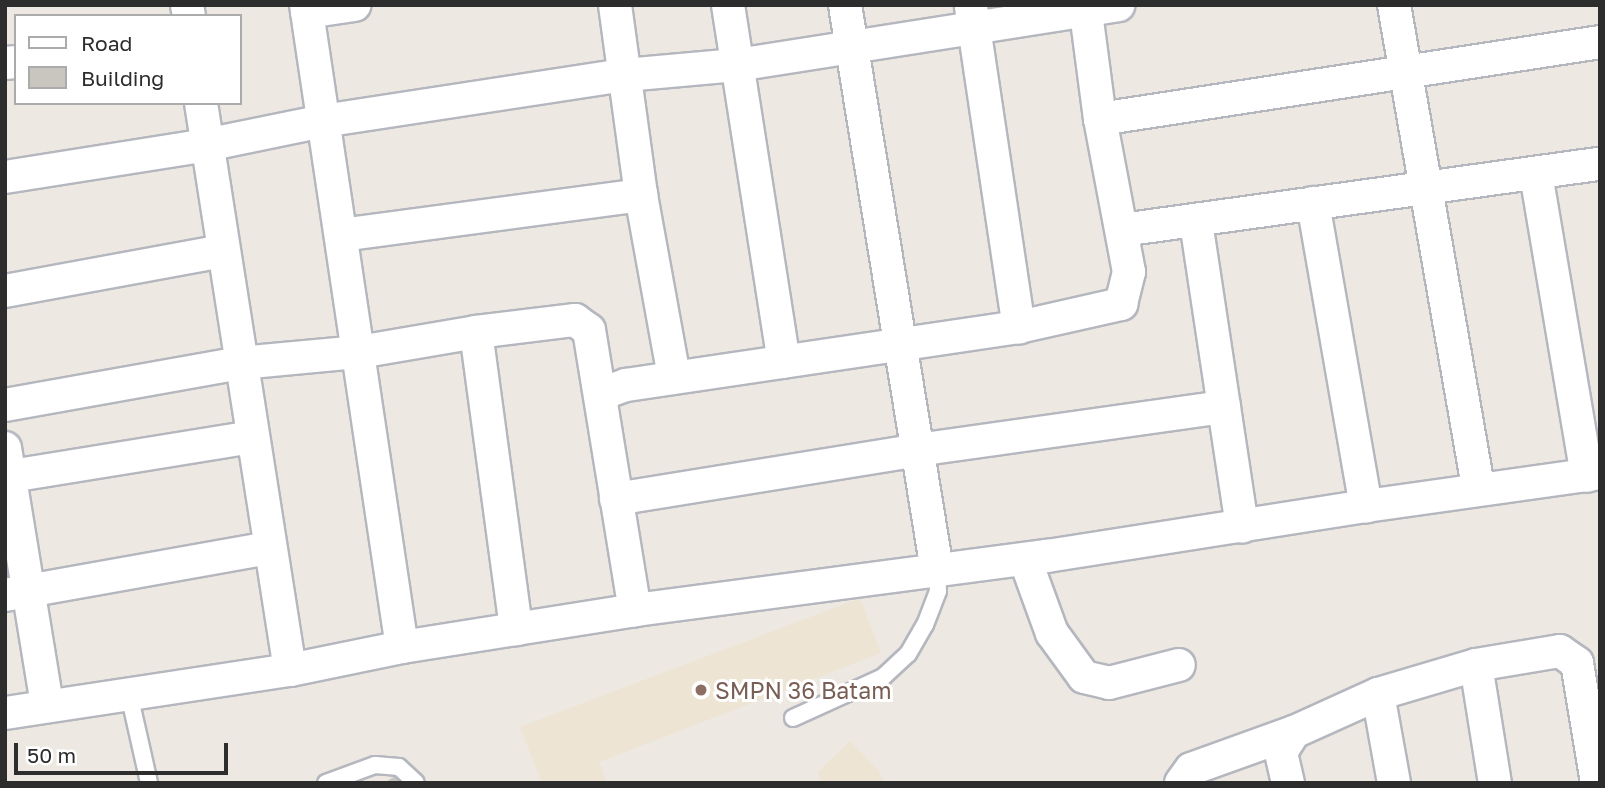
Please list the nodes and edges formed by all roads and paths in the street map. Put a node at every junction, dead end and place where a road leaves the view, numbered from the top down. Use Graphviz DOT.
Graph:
graph roads {
  1 [pos="354,5"];
  2 [pos="615,5"];
  3 [pos="728,5"];
  4 [pos="845,5"];
  5 [pos="1118,5"];
  6 [pos="1394,5"];
  7 [pos="1085,8"];
  8 [pos="306,9"];
  9 [pos="972,16"];
  10 [pos="1600,42"];
  11 [pos="852,48"];
  12 [pos="737,65"];
  13 [pos="1406,73"];
  14 [pos="625,75"];
  15 [pos="201,105"];
  16 [pos="1100,119"];
  17 [pos="323,121"];
  18 [pos="206,145"];
  19 [pos="1600,164"];
  20 [pos="1536,174"];
  21 [pos="5,177"];
  22 [pos="1425,186"];
  23 [pos="641,195"];
  24 [pos="1312,203"];
  25 [pos="1196,222"];
  26 [pos="1122,230"];
  27 [pos="341,235"];
  28 [pos="223,251"];
  29 [pos="5,291"];
  30 [pos="1019,327"];
  31 [pos="476,332"];
  32 [pos="901,343"];
  33 [pos="359,352"];
  34 [pos="784,362"];
  35 [pos="240,363"];
  36 [pos="674,377"];
  37 [pos="601,394"];
  38 [pos="5,405"];
  39 [pos="1224,407"];
  40 [pos="252,437"];
  41 [pos="917,450"];
  42 [pos="6,468"];
  43 [pos="1593,475"];
  44 [pos="1479,490"];
  45 [pos="616,499"];
  46 [pos="1366,506"];
  47 [pos="1242,527"];
  48 [pos="270,548"];
  49 [pos="1025,559"];
  50 [pos="937,570"];
  51 [pos="16,593"];
  52 [pos="635,610"];
  53 [pos="516,629"];
  54 [pos="402,647"];
  55 [pos="1600,652"];
  56 [pos="1569,657"];
  57 [pos="1179,665"];
  58 [pos="1476,665"];
  59 [pos="290,670"];
  60 [pos="129,694"];
  61 [pos="1378,694"];
  62 [pos="47,705"];
  63 [pos="5,713"];
  64 [pos="793,718"];
  65 [pos="1294,732"];
  66 [pos="149,783"];
  67 [pos="326,783"];
  68 [pos="416,783"];
  69 [pos="1181,783"];
  70 [pos="1288,783"];
  71 [pos="1394,783"];
  72 [pos="1495,783"];
  73 [pos="1597,783"];
  1 -- 8 [label="street"];
  2 -- 14 [label="street"];
  3 -- 12 [label="street"];
  4 -- 11 [label="street"];
  5 -- 7 [label="street"];
  6 -- 13 [label="street"];
  7 -- 9 [label="street"];
  7 -- 16 [label="street"];
  8 -- 17 [label="street"];
  9 -- 11 [label="street"];
  9 -- 30 [label="street"];
  10 -- 13 [label="street"];
  11 -- 12 [label="street"];
  11 -- 32 [label="street"];
  12 -- 14 [label="street"];
  12 -- 34 [label="street"];
  13 -- 16 [label="street"];
  13 -- 22 [label="street"];
  14 -- 17 [label="street"];
  14 -- 23 [label="street"];
  15 -- 18 [label="street"];
  16 -- 26 [label="street"];
  17 -- 18 [label="street"];
  17 -- 27 [label="street"];
  18 -- 21 [label="street"];
  18 -- 28 [label="street"];
  19 -- 20 [label="street"];
  20 -- 22 [label="street"];
  20 -- 43 [label="street"];
  22 -- 24 [label="street"];
  22 -- 44 [label="street"];
  23 -- 27 [label="street"];
  23 -- 36 [label="street"];
  24 -- 25 [label="street"];
  24 -- 46 [label="street"];
  25 -- 26 [label="street"];
  25 -- 39 [label="street"];
  26 -- 30 [label="street"];
  27 -- 33 [label="street"];
  28 -- 29 [label="street"];
  28 -- 35 [label="street"];
  30 -- 32 [label="street"];
  31 -- 33 [label="street"];
  31 -- 37 [label="street"];
  31 -- 53 [label="street"];
  32 -- 34 [label="street"];
  32 -- 41 [label="street"];
  33 -- 35 [label="street"];
  33 -- 54 [label="street"];
  34 -- 36 [label="street"];
  35 -- 38 [label="street"];
  35 -- 40 [label="street"];
  36 -- 37 [label="street"];
  37 -- 45 [label="street"];
  39 -- 41 [label="street"];
  39 -- 47 [label="street"];
  40 -- 42 [label="street"];
  40 -- 48 [label="street"];
  41 -- 45 [label="street"];
  41 -- 50 [label="street"];
  42 -- 51 [label="street"];
  43 -- 44 [label="street"];
  44 -- 46 [label="street"];
  45 -- 52 [label="street"];
  46 -- 47 [label="street"];
  47 -- 49 [label="street"];
  48 -- 51 [label="street"];
  48 -- 59 [label="street"];
  49 -- 50 [label="street"];
  49 -- 57 [label="street"];
  50 -- 52 [label="street"];
  50 -- 64 [label="lane"];
  51 -- 62 [label="street"];
  52 -- 53 [label="street"];
  53 -- 54 [label="street"];
  54 -- 59 [label="street"];
  55 -- 56 [label="street"];
  56 -- 58 [label="street"];
  56 -- 73 [label="street"];
  58 -- 61 [label="street"];
  58 -- 72 [label="street"];
  59 -- 60 [label="street"];
  60 -- 62 [label="street"];
  60 -- 66 [label="lane"];
  61 -- 65 [label="street"];
  61 -- 71 [label="street"];
  62 -- 63 [label="street"];
  65 -- 69 [label="street"];
  65 -- 70 [label="street"];
  67 -- 68 [label="lane"];
}
